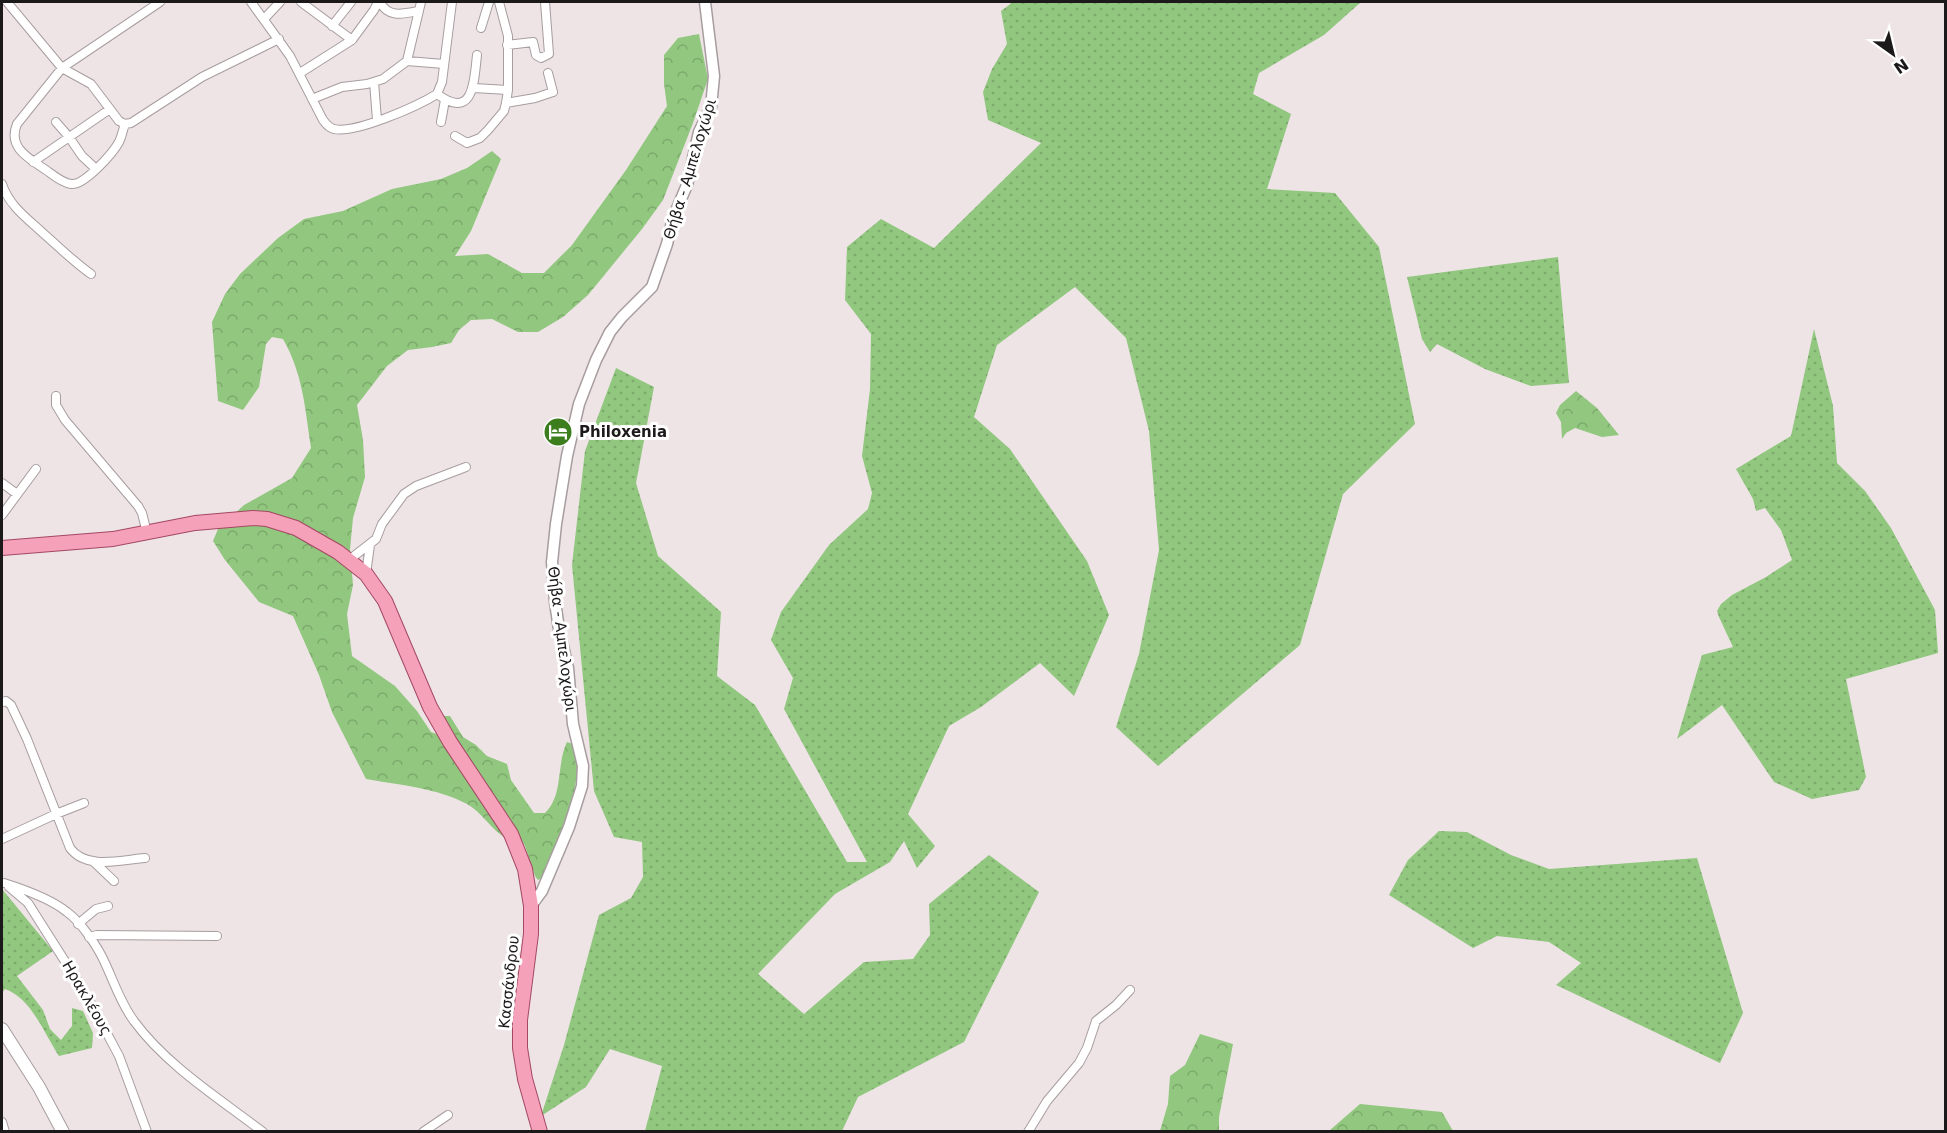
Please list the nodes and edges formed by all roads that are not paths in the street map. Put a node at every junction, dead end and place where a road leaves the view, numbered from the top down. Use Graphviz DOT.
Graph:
graph roads {
  1 [pos="7,2"];
  2 [pos="160,2"];
  3 [pos="251,2"];
  4 [pos="280,2"];
  5 [pos="301,2"];
  6 [pos="351,2"];
  7 [pos="379,2"];
  8 [pos="421,2"];
  9 [pos="452,2"];
  10 [pos="489,2"];
  11 [pos="499,2"];
  12 [pos="545,2"];
  13 [pos="705,2"];
  14 [pos="418,11"];
  15 [pos="264,19"];
  16 [pos="332,26"];
  17 [pos="481,28"];
  18 [pos="279,39"];
  19 [pos="352,40"];
  20 [pos="507,45"];
  21 [pos="477,55"];
  22 [pos="407,61"];
  23 [pos="444,64"];
  24 [pos="62,68"];
  25 [pos="300,73"];
  26 [pos="548,73"];
  27 [pos="374,82"];
  28 [pos="474,88"];
  29 [pos="508,90"];
  30 [pos="441,97"];
  31 [pos="312,99"];
  32 [pos="506,103"];
  33 [pos="110,109"];
  34 [pos="377,120"];
  35 [pos="56,122"];
  36 [pos="441,122"];
  37 [pos="125,124"];
  38 [pos="456,136"];
  39 [pos="69,137"];
  40 [pos="33,162"];
  41 [pos="96,169"];
  42 [pos="2,184"];
  43 [pos="91,274"];
  44 [pos="56,396"];
  45 [pos="466,467"];
  46 [pos="36,469"];
  47 [pos="2,483"];
  48 [pos="17,494"];
  49 [pos="2,515"];
  50 [pos="147,533"];
  51 [pos="371,544"];
  52 [pos="2,548"];
  53 [pos="350,560"];
  54 [pos="366,574"];
  55 [pos="2,702"];
  56 [pos="84,803"];
  57 [pos="56,814"];
  58 [pos="2,839"];
  59 [pos="145,858"];
  60 [pos="94,862"];
  61 [pos="114,881"];
  62 [pos="3,882"];
  63 [pos="108,906"];
  64 [pos="531,906"];
  65 [pos="78,924"];
  66 [pos="217,936"];
  67 [pos="89,937"];
  68 [pos="1130,990"];
  69 [pos="2,1029"];
  70 [pos="448,1115"];
  71 [pos="2,1123"];
  72 [pos="536,1129"];
  73 [pos="5,1131"];
  74 [pos="63,1131"];
  75 [pos="147,1131"];
  76 [pos="263,1131"];
  77 [pos="423,1131"];
  78 [pos="1028,1131"];
  1 -- 24 [label="street"];
  2 -- 24 [label="street"];
  3 -- 15 [label="street"];
  4 -- 15 [label="street"];
  5 -- 16 [label="street"];
  6 -- 16 [label="street"];
  7 -- 14 [label="street"];
  7 -- 19 [label="street"];
  8 -- 14 [label="street"];
  9 -- 23 [label="street"];
  10 -- 17 [label="street"];
  11 -- 20 [label="street"];
  12 -- 20 [label="street"];
  13 -- 64 [label="street, Θήβα - Αμπελοχώρι"];
  14 -- 22 [label="street"];
  15 -- 18 [label="street"];
  16 -- 19 [label="street"];
  18 -- 25 [label="street"];
  18 -- 37 [label="street"];
  19 -- 25 [label="street"];
  20 -- 29 [label="street"];
  21 -- 28 [label="street"];
  22 -- 23 [label="street"];
  22 -- 27 [label="street"];
  23 -- 30 [label="street"];
  24 -- 33 [label="street"];
  24 -- 40 [label="street"];
  25 -- 31 [label="street"];
  26 -- 32 [label="street"];
  27 -- 31 [label="street"];
  27 -- 34 [label="street"];
  28 -- 29 [label="street"];
  28 -- 30 [label="street"];
  29 -- 32 [label="street"];
  30 -- 34 [label="street"];
  30 -- 36 [label="street"];
  31 -- 34 [label="street"];
  32 -- 38 [label="street"];
  33 -- 37 [label="street"];
  33 -- 39 [label="street"];
  35 -- 39 [label="street"];
  37 -- 41 [label="street"];
  39 -- 40 [label="street"];
  39 -- 41 [label="street"];
  40 -- 41 [label="street"];
  42 -- 43 [label="street"];
  44 -- 50 [label="street"];
  45 -- 51 [label="street"];
  46 -- 48 [label="street"];
  47 -- 48 [label="street"];
  48 -- 49 [label="street"];
  50 -- 52 [label="main road, Κασσάνδρου"];
  50 -- 53 [label="main road, Κασσάνδρου"];
  51 -- 53 [label="street"];
  51 -- 54 [label="street"];
  53 -- 54 [label="main road, Κασσάνδρου"];
  54 -- 64 [label="main road, Κασσάνδρου"];
  55 -- 57 [label="street"];
  56 -- 57 [label="street"];
  57 -- 58 [label="street"];
  57 -- 60 [label="street"];
  59 -- 60 [label="street"];
  60 -- 61 [label="street"];
  62 -- 65 [label="street"];
  62 -- 75 [label="street, Ηρακλέους"];
  63 -- 65 [label="street"];
  64 -- 72 [label="main road, Κασσάνδρου"];
  65 -- 67 [label="street"];
  66 -- 67 [label="street"];
  67 -- 76 [label="street"];
  68 -- 78 [label="street"];
  69 -- 74 [label="main road"];
  70 -- 77 [label="street"];
  71 -- 73 [label="street"];
}
